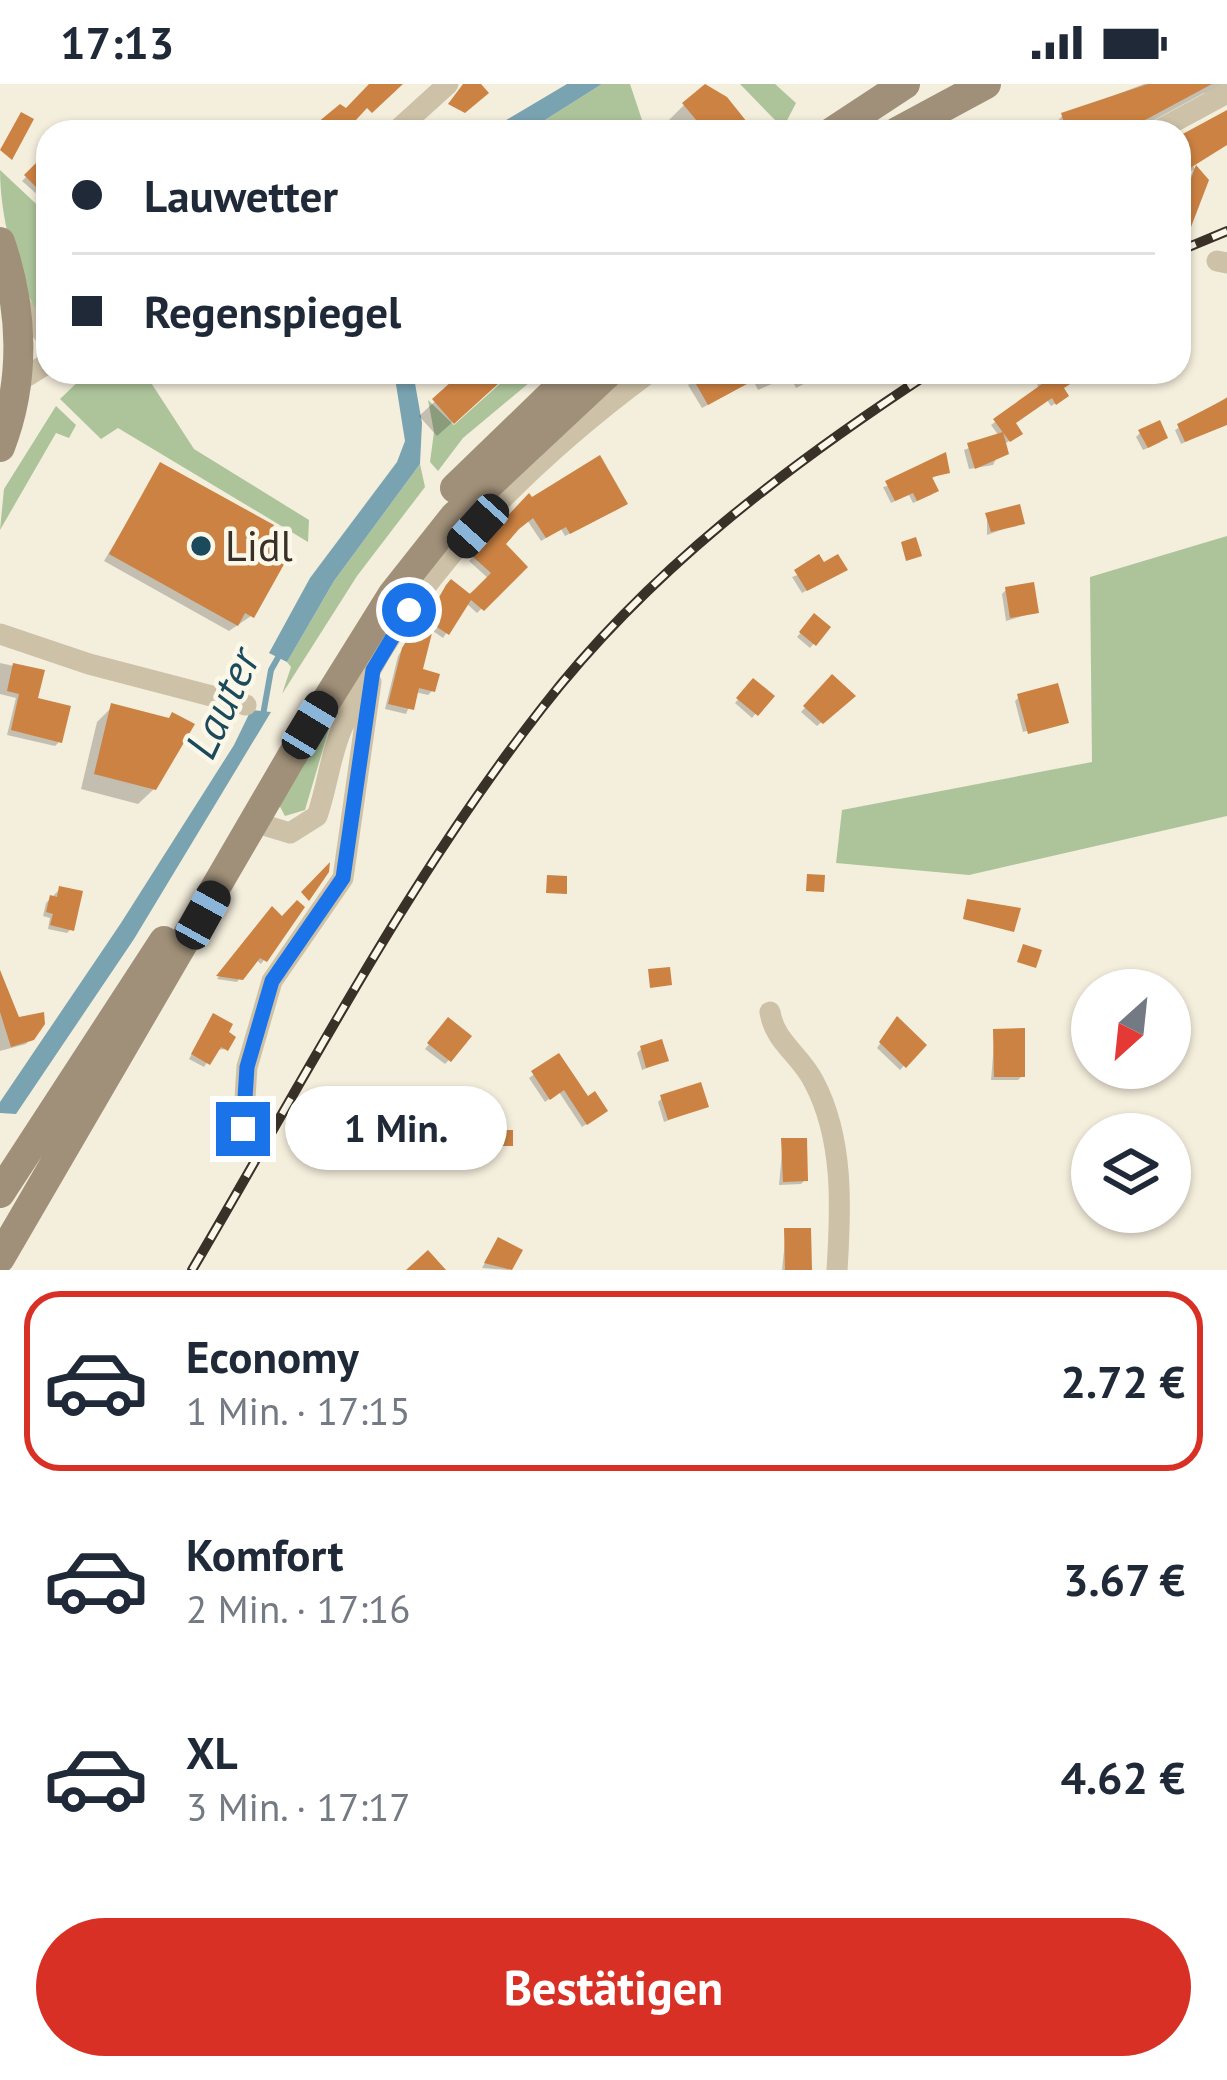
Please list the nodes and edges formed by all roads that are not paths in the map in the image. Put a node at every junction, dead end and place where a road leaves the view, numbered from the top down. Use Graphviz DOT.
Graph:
graph roads {
  1 [pos="448,84"];
  2 [pos="905,84"];
  3 [pos="986,84"];
  4 [pos="1227,93"];
  5 [pos="408,120"];
  6 [pos="850,120"];
  7 [pos="919,120"];
  8 [pos="1177,120"];
  9 [pos="0,242"];
  10 [pos="16,298"];
  11 [pos="36,323"];
  12 [pos="36,370"];
  13 [pos="16,383"];
  14 [pos="563,384"];
  15 [pos="596,384"];
  16 [pos="636,384"];
  17 [pos="0,447"];
  18 [pos="0,634"];
  19 [pos="373,670"];
  20 [pos="246,705"];
  21 [pos="254,822"];
  22 [pos="770,1012"];
  23 [pos="243,1129"];
  24 [pos="2,1184"];
  25 [pos="35,1198"];
  26 [pos="0,1258"];
  27 [pos="837,1270"];
  1 -- 5 [label="street"];
  2 -- 6 [label="main road"];
  3 -- 7 [label="main road"];
  4 -- 8 [label="street"];
  9 -- 10 [label="main road"];
  10 -- 11 [label="street"];
  10 -- 13 [label="main road"];
  12 -- 13 [label="street"];
  13 -- 17 [label="main road"];
  14 -- 24 [label="main road"];
  15 -- 21 [label="main road"];
  16 -- 19 [label="street"];
  18 -- 20 [label="street"];
  19 -- 21 [label="street"];
  19 -- 23 [label="street"];
  21 -- 25 [label="main road"];
  22 -- 27 [label="street"];
  24 -- 25 [label="main road"];
  25 -- 26 [label="main road"];
}
